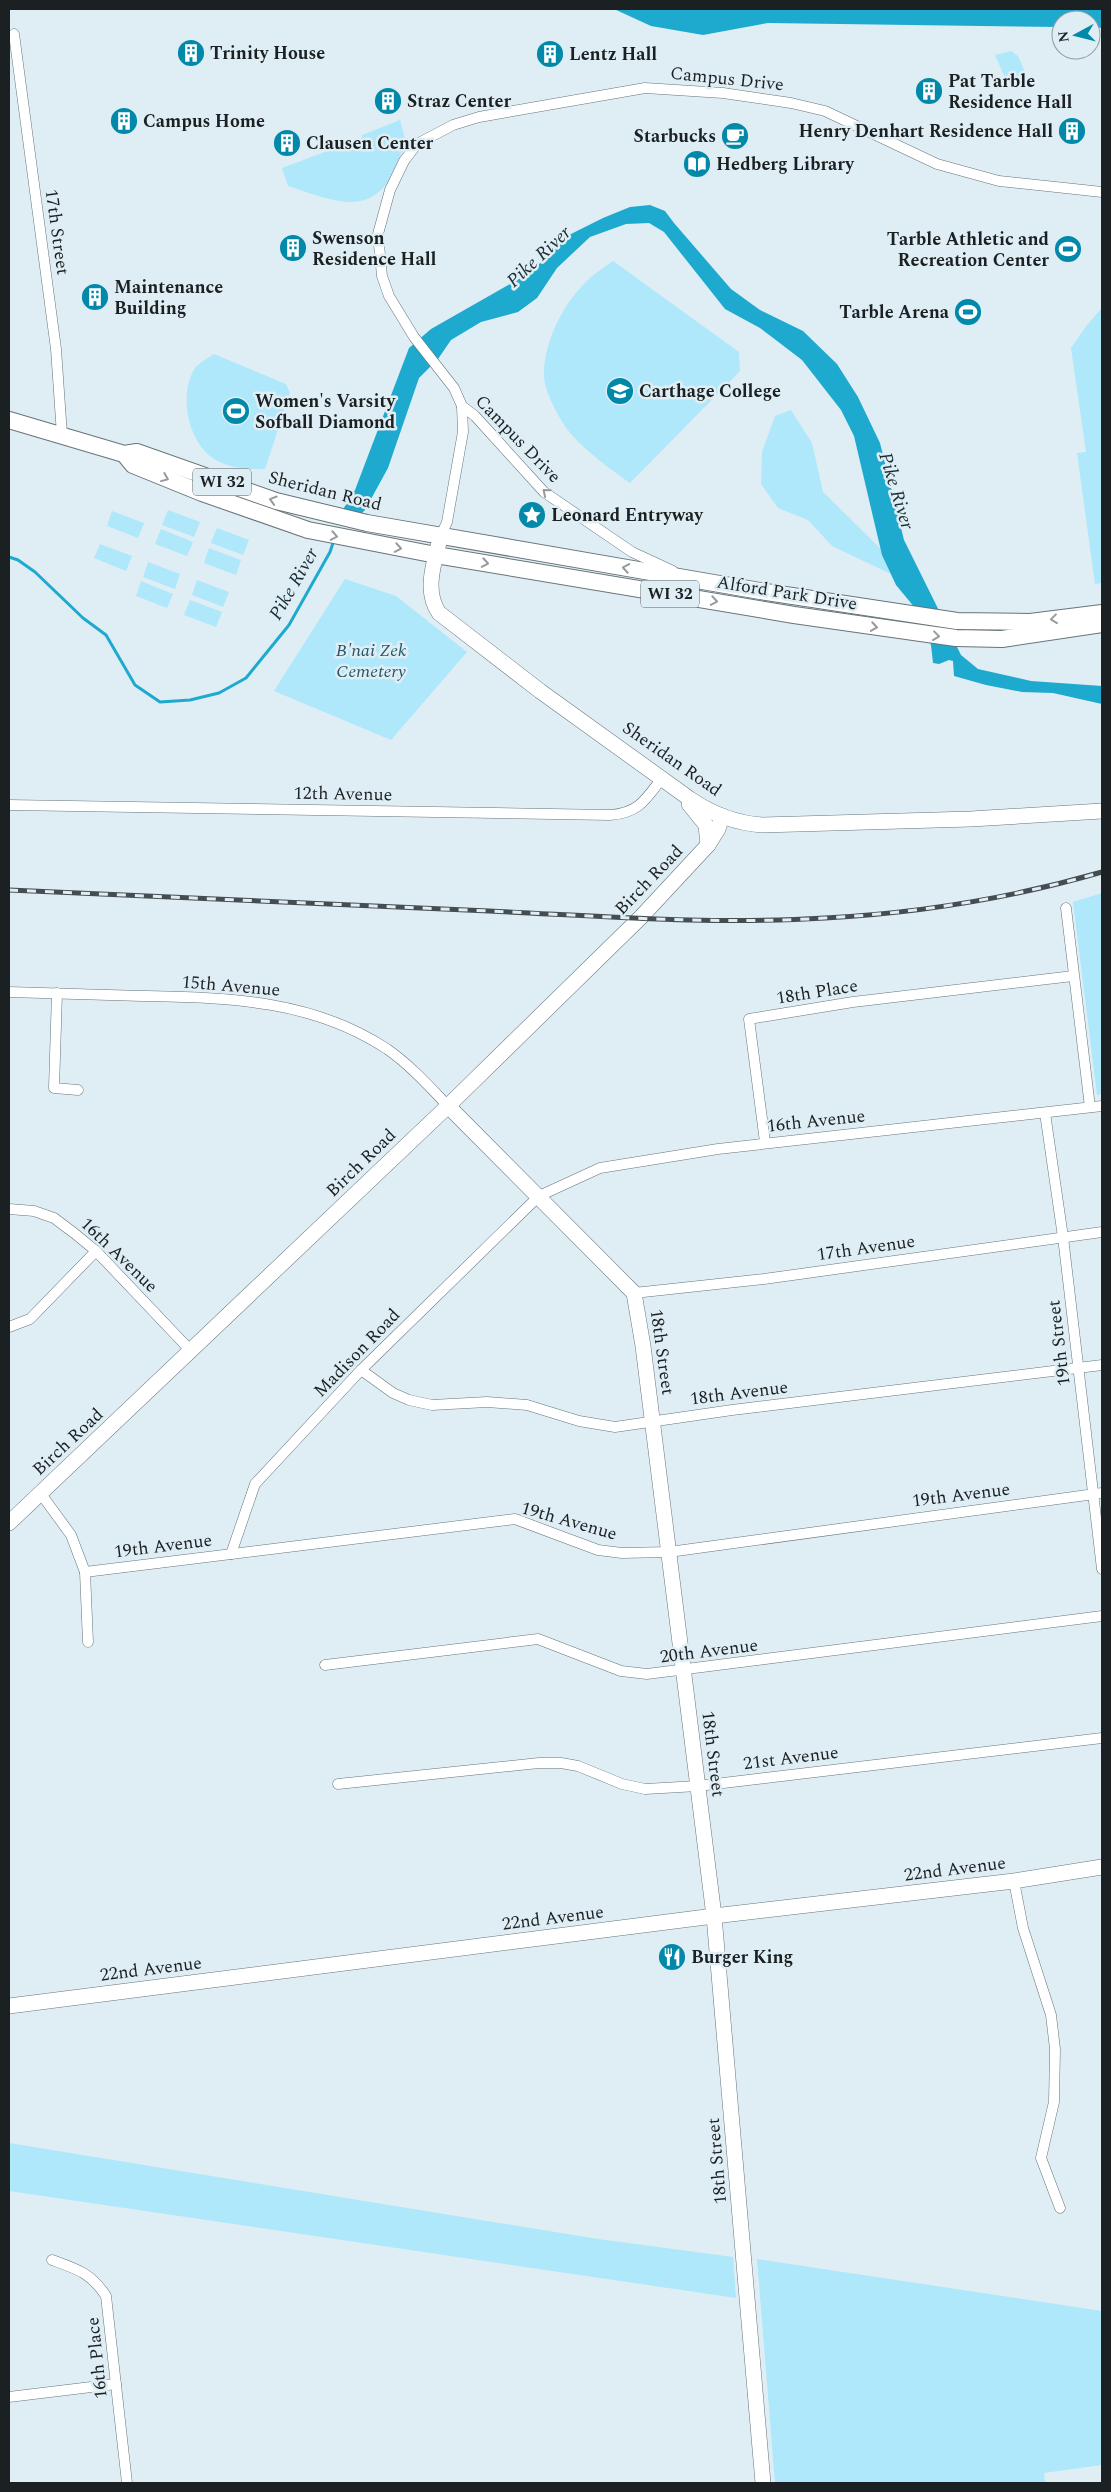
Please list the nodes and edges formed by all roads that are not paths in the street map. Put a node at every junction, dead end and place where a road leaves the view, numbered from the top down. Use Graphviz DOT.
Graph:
graph roads {
  1 [pos="14,34"];
  2 [pos="1102,192"];
  3 [pos="462,406"];
  4 [pos="9,420"];
  5 [pos="62,434"];
  6 [pos="124,454"];
  7 [pos="441,534"];
  8 [pos="436,555"];
  9 [pos="692,580"];
  10 [pos="1102,613"];
  11 [pos="1102,624"];
  12 [pos="662,778"];
  13 [pos="681,792"];
  14 [pos="9,805"];
  15 [pos="1102,811"];
  16 [pos="722,816"];
  17 [pos="708,845"];
  18 [pos="1066,908"];
  19 [pos="1073,976"];
  20 [pos="9,992"];
  21 [pos="57,993"];
  22 [pos="78,1090"];
  23 [pos="448,1106"];
  24 [pos="1102,1106"];
  25 [pos="1090,1108"];
  26 [pos="1045,1114"];
  27 [pos="765,1142"];
  28 [pos="539,1196"];
  29 [pos="9,1209"];
  30 [pos="1102,1232"];
  31 [pos="1063,1237"];
  32 [pos="96,1251"];
  33 [pos="634,1294"];
  34 [pos="9,1327"];
  35 [pos="192,1351"];
  36 [pos="1102,1365"];
  37 [pos="1078,1368"];
  38 [pos="361,1370"];
  39 [pos="652,1421"];
  40 [pos="41,1494"];
  41 [pos="1098,1494"];
  42 [pos="9,1522"];
  43 [pos="669,1552"];
  44 [pos="231,1554"];
  45 [pos="1102,1569"];
  46 [pos="85,1572"];
  47 [pos="1102,1616"];
  48 [pos="88,1642"];
  49 [pos="325,1665"];
  50 [pos="683,1671"];
  51 [pos="1102,1738"];
  52 [pos="338,1784"];
  53 [pos="698,1786"];
  54 [pos="1102,1867"];
  55 [pos="1014,1881"];
  56 [pos="714,1916"];
  57 [pos="9,2006"];
  58 [pos="1060,2208"];
  59 [pos="52,2260"];
  60 [pos="116,2384"];
  61 [pos="9,2396"];
  62 [pos="126,2483"];
  63 [pos="763,2483"];
  1 -- 5 [label="street, 17th Street"];
  2 -- 3 [label="street, Campus Drive"];
  3 -- 7 [label="street"];
  9 -- 3 [label="street, Campus Drive, one-way"];
  4 -- 5 [label="main road, Sheridan Road / WI 32"];
  5 -- 6 [label="main road, Sheridan Road / WI 32"];
  7 -- 6 [label="main road, Sheridan Road / WI 32, one-way"];
  6 -- 8 [label="main road, Sheridan Road / WI 32, one-way"];
  7 -- 8 [label="street, Sheridan Road"];
  9 -- 7 [label="main road, Alford Park Drive / WI 32, one-way"];
  8 -- 11 [label="main road, Alford Park Drive / WI 32, one-way"];
  8 -- 12 [label="street, Sheridan Road"];
  10 -- 9 [label="main road, Alford Park Drive / WI 32, one-way"];
  12 -- 13 [label="street, Sheridan Road"];
  12 -- 14 [label="street, 12th Avenue"];
  13 -- 16 [label="street, Sheridan Road"];
  13 -- 17 [label="street"];
  15 -- 16 [label="street, Sheridan Road"];
  16 -- 17 [label="street, Birch Road"];
  17 -- 23 [label="street, Birch Road"];
  18 -- 19 [label="street"];
  19 -- 25 [label="street"];
  19 -- 27 [label="street, 18th Place"];
  20 -- 21 [label="street, 15th Avenue"];
  21 -- 22 [label="street"];
  21 -- 23 [label="street, 15th Avenue"];
  23 -- 28 [label="street, 18th Street"];
  23 -- 35 [label="street, Birch Road"];
  24 -- 25 [label="street, 16th Avenue"];
  25 -- 26 [label="street, 16th Avenue"];
  26 -- 27 [label="street, 16th Avenue"];
  26 -- 31 [label="street, 19th Street"];
  27 -- 28 [label="street, 16th Avenue"];
  28 -- 33 [label="street, 18th Street"];
  28 -- 38 [label="street, Madison Road"];
  29 -- 32 [label="street, 16th Avenue"];
  30 -- 31 [label="street, 17th Avenue"];
  31 -- 33 [label="street, 17th Avenue"];
  31 -- 37 [label="street, 19th Street"];
  32 -- 34 [label="street"];
  32 -- 35 [label="street, 16th Avenue"];
  33 -- 39 [label="street, 18th Street"];
  35 -- 40 [label="street, Birch Road"];
  36 -- 37 [label="street, 18th Avenue"];
  37 -- 39 [label="street, 18th Avenue"];
  37 -- 41 [label="street, 19th Street"];
  38 -- 39 [label="street, 18th Avenue"];
  38 -- 44 [label="street, Madison Road"];
  39 -- 43 [label="street, 18th Street"];
  40 -- 42 [label="street, Birch Road"];
  40 -- 46 [label="street"];
  41 -- 43 [label="street, 19th Avenue"];
  41 -- 45 [label="street, 19th Street"];
  43 -- 44 [label="street, 19th Avenue"];
  43 -- 50 [label="street, 18th Street"];
  44 -- 46 [label="street, 19th Avenue"];
  46 -- 48 [label="street"];
  47 -- 50 [label="street, 20th Avenue"];
  49 -- 50 [label="street, 20th Avenue"];
  50 -- 53 [label="street, 18th Street"];
  51 -- 53 [label="street, 21st Avenue"];
  52 -- 53 [label="street, 21st Avenue"];
  53 -- 56 [label="street, 18th Street"];
  54 -- 55 [label="street, 22nd Avenue"];
  55 -- 56 [label="street, 22nd Avenue"];
  55 -- 58 [label="street"];
  56 -- 57 [label="street, 22nd Avenue"];
  56 -- 63 [label="street, 18th Street"];
  59 -- 60 [label="street, 16th Place"];
  60 -- 61 [label="street"];
  60 -- 62 [label="street, 16th Place"];
}
